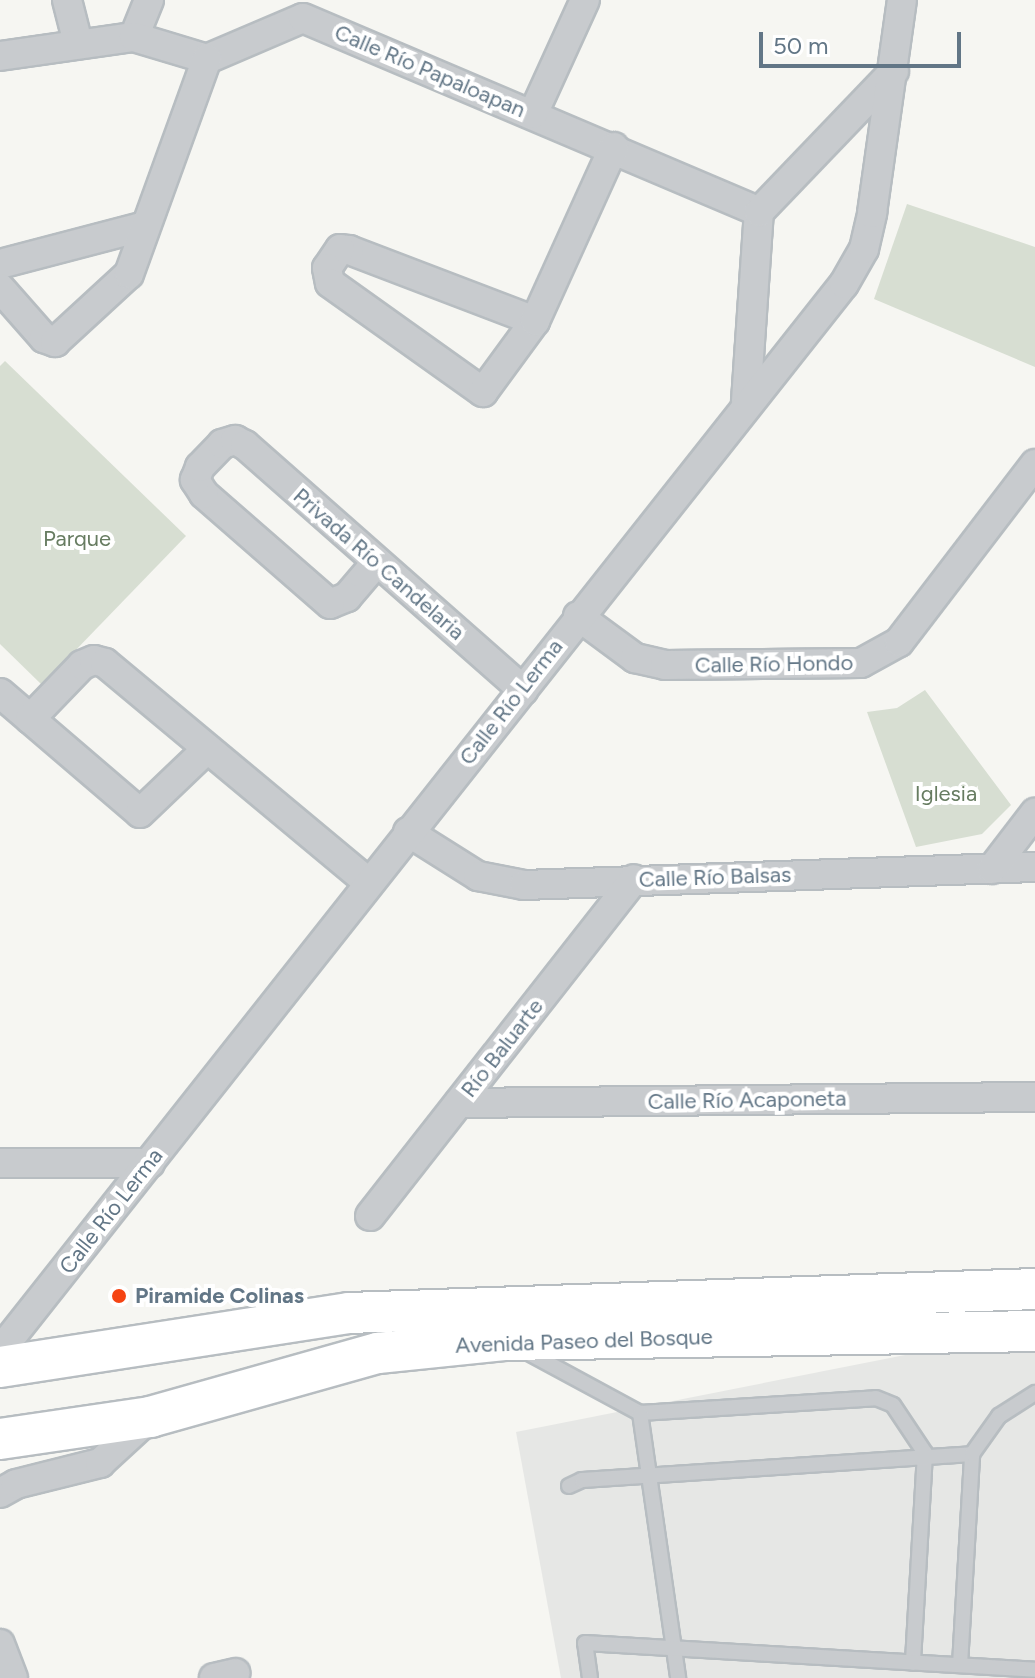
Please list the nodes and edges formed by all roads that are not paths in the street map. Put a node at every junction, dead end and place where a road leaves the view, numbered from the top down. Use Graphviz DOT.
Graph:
graph roads {
  1 [pos="67,0"];
  2 [pos="149,0"];
  3 [pos="585,0"];
  4 [pos="902,0"];
  5 [pos="298,9"];
  6 [pos="134,37"];
  7 [pos="78,43"];
  8 [pos="0,56"];
  9 [pos="207,59"];
  10 [pos="894,71"];
  11 [pos="533,114"];
  12 [pos="614,147"];
  13 [pos="759,212"];
  14 [pos="145,226"];
  15 [pos="0,264"];
  16 [pos="0,288"];
  17 [pos="535,321"];
  18 [pos="746,401"];
  19 [pos="1035,464"];
  20 [pos="376,563"];
  21 [pos="578,616"];
  22 [pos="523,690"];
  23 [pos="0,693"];
  24 [pos="30,719"];
  25 [pos="207,749"];
  26 [pos="1035,813"];
  27 [pos="408,832"];
  28 [pos="1035,867"];
  29 [pos="992,869"];
  30 [pos="634,879"];
  31 [pos="367,881"];
  32 [pos="1035,1097"];
  33 [pos="459,1103"];
  34 [pos="0,1163"];
  35 [pos="150,1163"];
  36 [pos="370,1216"];
  37 [pos="1035,1289"];
  38 [pos="1035,1331"];
  39 [pos="506,1340"];
  40 [pos="0,1351"];
  41 [pos="0,1367"];
  42 [pos="1035,1393"];
  43 [pos="640,1413"];
  44 [pos="150,1417"];
  45 [pos="0,1439"];
  46 [pos="925,1453"];
  47 [pos="972,1454"];
  48 [pos="646,1475"];
  49 [pos="569,1486"];
  50 [pos="0,1493"];
  51 [pos="0,1644"];
  52 [pos="673,1646"];
  53 [pos="913,1663"];
  54 [pos="960,1665"];
  55 [pos="1035,1670"];
  56 [pos="13,1678"];
  57 [pos="590,1678"];
  58 [pos="678,1678"];
  1 -- 7 [label="street"];
  2 -- 6 [label="street"];
  3 -- 11 [label="street"];
  4 -- 10 [label="street, Calle Río Lerma"];
  5 -- 9 [label="street, Calle Río Papaloapan"];
  5 -- 11 [label="street, Calle Río Papaloapan"];
  6 -- 7 [label="street"];
  6 -- 9 [label="street"];
  7 -- 8 [label="street"];
  9 -- 14 [label="street"];
  10 -- 13 [label="street"];
  10 -- 18 [label="street, Calle Río Lerma"];
  11 -- 12 [label="street, Calle Río Papaloapan"];
  12 -- 13 [label="street, Calle Río Papaloapan"];
  12 -- 17 [label="street"];
  13 -- 18 [label="street"];
  14 -- 15 [label="street"];
  14 -- 16 [label="street"];
  17 -- 17 [label="street"];
  18 -- 21 [label="street, Calle Río Lerma"];
  19 -- 21 [label="street, Calle Río Hondo"];
  20 -- 20 [label="street, Privada Río Candelaria"];
  20 -- 22 [label="street, Privada Río Candelaria"];
  21 -- 22 [label="street, Calle Río Lerma"];
  22 -- 27 [label="street, Calle Río Lerma"];
  23 -- 24 [label="street"];
  24 -- 25 [label="street"];
  24 -- 25 [label="street"];
  25 -- 31 [label="street"];
  26 -- 29 [label="street"];
  27 -- 30 [label="street, Calle Río Balsas"];
  27 -- 31 [label="street, Calle Río Lerma"];
  28 -- 29 [label="street, Calle Río Balsas"];
  29 -- 30 [label="street, Calle Río Balsas"];
  30 -- 33 [label="street, Río Baluarte"];
  31 -- 35 [label="street, Calle Río Lerma"];
  32 -- 33 [label="street, Calle Río Acaponeta"];
  33 -- 36 [label="street, Río Baluarte"];
  34 -- 35 [label="street"];
  35 -- 40 [label="street, Calle Río Lerma"];
  37 -- 41 [label="main road, Avenida Paseo del Bosque"];
  38 -- 39 [label="main road, Avenida Paseo del Bosque"];
  39 -- 43 [label="lane"];
  39 -- 44 [label="main road, Avenida Paseo del Bosque"];
  42 -- 47 [label="lane"];
  43 -- 46 [label="lane"];
  43 -- 48 [label="lane"];
  44 -- 45 [label="main road, Avenida Paseo del Bosque"];
  44 -- 50 [label="street"];
  46 -- 47 [label="lane"];
  46 -- 48 [label="lane"];
  46 -- 53 [label="lane"];
  47 -- 54 [label="lane"];
  48 -- 49 [label="lane"];
  48 -- 52 [label="lane"];
  51 -- 56 [label="street"];
  52 -- 53 [label="lane"];
  52 -- 57 [label="lane"];
  52 -- 58 [label="lane"];
  53 -- 54 [label="lane"];
  54 -- 55 [label="lane"];
}
